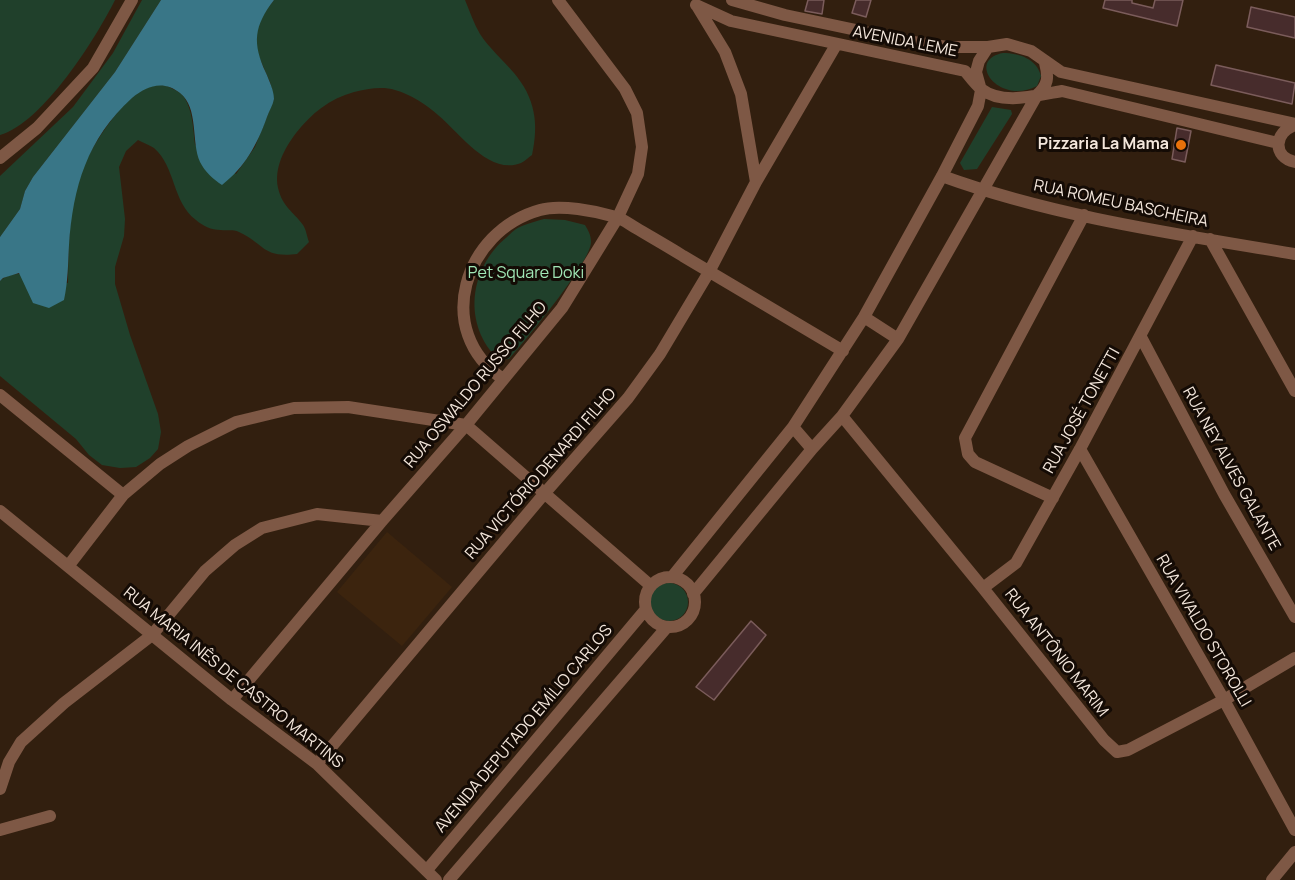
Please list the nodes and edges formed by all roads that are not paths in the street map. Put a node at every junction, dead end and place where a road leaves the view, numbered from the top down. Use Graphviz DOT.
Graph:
graph roads {
  1 [pos="132,0"];
  2 [pos="558,0"];
  3 [pos="732,0"];
  4 [pos="694,2"];
  5 [pos="836,45"];
  6 [pos="988,47"];
  7 [pos="1046,63"];
  8 [pos="981,90"];
  9 [pos="1037,95"];
  10 [pos="1295,125"];
  11 [pos="1278,143"];
  12 [pos="0,158"];
  13 [pos="1293,164"];
  14 [pos="942,176"];
  15 [pos="756,182"];
  16 [pos="981,190"];
  17 [pos="1084,215"];
  18 [pos="618,217"];
  19 [pos="1193,236"];
  20 [pos="1209,239"];
  21 [pos="1295,254"];
  22 [pos="709,272"];
  23 [pos="864,317"];
  24 [pos="1141,337"];
  25 [pos="898,339"];
  26 [pos="843,351"];
  27 [pos="503,379"];
  28 [pos="1295,392"];
  29 [pos="0,395"];
  30 [pos="842,416"];
  31 [pos="466,425"];
  32 [pos="793,427"];
  33 [pos="812,449"];
  34 [pos="1080,449"];
  35 [pos="544,494"];
  36 [pos="123,495"];
  37 [pos="1053,498"];
  38 [pos="0,510"];
  39 [pos="382,521"];
  40 [pos="69,565"];
  41 [pos="672,577"];
  42 [pos="651,586"];
  43 [pos="983,588"];
  44 [pos="693,594"];
  45 [pos="646,609"];
  46 [pos="1295,617"];
  47 [pos="667,627"];
  48 [pos="152,635"];
  49 [pos="1295,658"];
  50 [pos="232,700"];
  51 [pos="1224,700"];
  52 [pos="316,764"];
  53 [pos="0,789"];
  54 [pos="50,816"];
  55 [pos="0,828"];
  56 [pos="1295,830"];
  57 [pos="1295,852"];
  58 [pos="427,870"];
  59 [pos="436,880"];
  60 [pos="449,880"];
  61 [pos="1272,880"];
  1 -- 12 [label="street"];
  2 -- 18 [label="street, RUA OSWALDO RUSSO FILHO"];
  3 -- 6 [label="street, AVENIDA LEME"];
  4 -- 5 [label="street, AVENIDA LEME"];
  4 -- 15 [label="street"];
  5 -- 8 [label="street, AVENIDA LEME"];
  5 -- 15 [label="street, RUA VICTÓRIO DENARDI FILHO"];
  6 -- 7 [label="street, AVENIDA LEME"];
  6 -- 8 [label="street"];
  7 -- 9 [label="street"];
  7 -- 10 [label="street, AVENIDA LEME"];
  8 -- 9 [label="street, AVENIDA LEME"];
  8 -- 14 [label="street"];
  9 -- 11 [label="street, AVENIDA LEME"];
  9 -- 16 [label="street"];
  10 -- 11 [label="street"];
  11 -- 13 [label="street"];
  14 -- 16 [label="street, RUA ROMEU BASCHEIRA"];
  14 -- 23 [label="street"];
  15 -- 22 [label="street, RUA VICTÓRIO DENARDI FILHO"];
  16 -- 17 [label="street, RUA ROMEU BASCHEIRA"];
  16 -- 25 [label="street"];
  17 -- 19 [label="street, RUA ROMEU BASCHEIRA"];
  17 -- 37 [label="street"];
  18 -- 22 [label="street"];
  18 -- 27 [label="street, RUA OSWALDO RUSSO FILHO"];
  18 -- 27 [label="street"];
  19 -- 20 [label="street, RUA ROMEU BASCHEIRA"];
  19 -- 24 [label="street, RUA JOSÉ TONETTI"];
  20 -- 21 [label="street, RUA ROMEU BASCHEIRA"];
  20 -- 28 [label="street"];
  22 -- 26 [label="street"];
  22 -- 35 [label="street, RUA VICTÓRIO DENARDI FILHO"];
  23 -- 25 [label="street"];
  23 -- 26 [label="street"];
  24 -- 34 [label="street, RUA JOSÉ TONETTI"];
  24 -- 46 [label="street, RUA NEY ALVES GALANTE"];
  25 -- 30 [label="street"];
  26 -- 32 [label="street"];
  27 -- 31 [label="street, RUA OSWALDO RUSSO FILHO"];
  29 -- 36 [label="street"];
  30 -- 33 [label="street"];
  30 -- 43 [label="street, RUA ANTÔNIO MARIM"];
  31 -- 35 [label="street"];
  31 -- 36 [label="street"];
  31 -- 39 [label="street, RUA OSWALDO RUSSO FILHO"];
  32 -- 33 [label="street"];
  32 -- 41 [label="street"];
  33 -- 44 [label="street"];
  34 -- 37 [label="street, RUA JOSÉ TONETTI"];
  34 -- 51 [label="street, RUA VIVALDO STOROLLI"];
  35 -- 42 [label="street"];
  35 -- 52 [label="street, RUA VICTÓRIO DENARDI FILHO"];
  36 -- 40 [label="street"];
  37 -- 43 [label="street, RUA JOSÉ TONETTI"];
  38 -- 40 [label="street, RUA MARIA INÊS DE CASTRO MARTINS"];
  39 -- 48 [label="street"];
  39 -- 50 [label="street, RUA OSWALDO RUSSO FILHO"];
  40 -- 48 [label="street, RUA MARIA INÊS DE CASTRO MARTINS"];
  41 -- 42 [label="street"];
  41 -- 44 [label="street"];
  42 -- 45 [label="street"];
  43 -- 51 [label="street, RUA ANTÔNIO MARIM"];
  44 -- 47 [label="street"];
  45 -- 47 [label="street"];
  45 -- 58 [label="street, AVENIDA DEPUTADO EMÍLIO CARLOS"];
  47 -- 60 [label="street"];
  48 -- 50 [label="street, RUA MARIA INÊS DE CASTRO MARTINS"];
  48 -- 53 [label="street"];
  49 -- 51 [label="street, RUA ANTÔNIO MARIM"];
  50 -- 52 [label="street, RUA MARIA INÊS DE CASTRO MARTINS"];
  51 -- 56 [label="street, RUA VIVALDO STOROLLI"];
  52 -- 58 [label="street, RUA MARIA INÊS DE CASTRO MARTINS"];
  54 -- 55 [label="street"];
  57 -- 61 [label="street"];
  58 -- 59 [label="street, RUA MARIA INÊS DE CASTRO MARTINS"];
}
